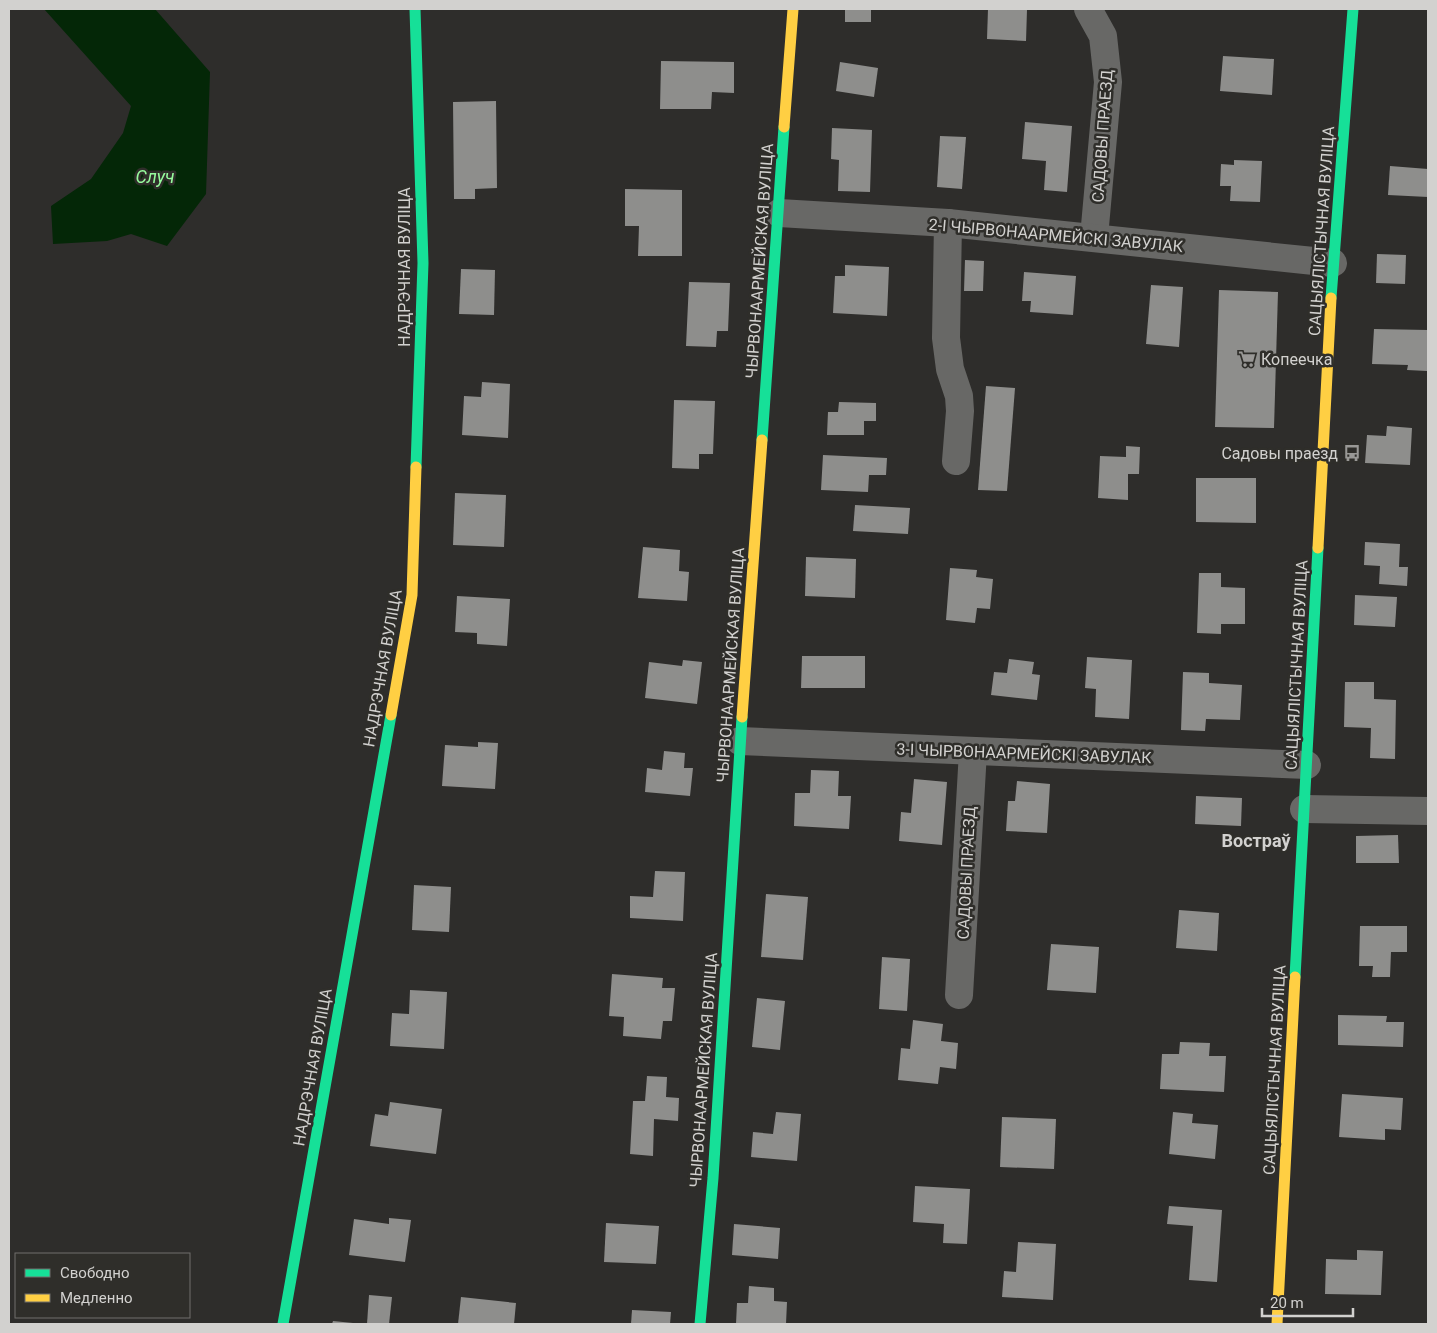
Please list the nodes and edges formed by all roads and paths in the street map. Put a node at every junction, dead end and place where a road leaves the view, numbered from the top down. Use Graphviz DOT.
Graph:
graph roads {
  1 [pos="416,9"];
  2 [pos="793,9"];
  3 [pos="1088,9"];
  4 [pos="1353,9"];
  5 [pos="779,214"];
  6 [pos="948,223"];
  7 [pos="1094,237"];
  8 [pos="1334,263"];
  9 [pos="956,461"];
  10 [pos="740,741"];
  11 [pos="973,751"];
  12 [pos="1307,765"];
  13 [pos="1304,809"];
  14 [pos="1428,811"];
  15 [pos="959,995"];
  16 [pos="283,1324"];
  17 [pos="700,1324"];
  18 [pos="1277,1324"];
  1 -- 16 [label="street, НАДРЭЧНАЯ ВУЛІЦА"];
  2 -- 5 [label="street, ЧЫРВОНААРМЕЙСКАЯ ВУЛІЦА"];
  3 -- 7 [label="street, САДОВЫ ПРАЕЗД"];
  4 -- 8 [label="street, САЦЫЯЛІСТЫЧНАЯ ВУЛІЦА"];
  5 -- 6 [label="street, 2-І ЧЫРВОНААРМЕЙСКІ ЗАВУЛАК"];
  5 -- 10 [label="street, ЧЫРВОНААРМЕЙСКАЯ ВУЛІЦА"];
  6 -- 7 [label="street, 2-І ЧЫРВОНААРМЕЙСКІ ЗАВУЛАК"];
  6 -- 9 [label="street"];
  7 -- 8 [label="street, 2-І ЧЫРВОНААРМЕЙСКІ ЗАВУЛАК"];
  8 -- 12 [label="street, САЦЫЯЛІСТЫЧНАЯ ВУЛІЦА"];
  10 -- 11 [label="street, 3-І ЧЫРВОНААРМЕЙСКІ ЗАВУЛАК"];
  10 -- 17 [label="street, ЧЫРВОНААРМЕЙСКАЯ ВУЛІЦА"];
  11 -- 12 [label="street, 3-І ЧЫРВОНААРМЕЙСКІ ЗАВУЛАК"];
  11 -- 15 [label="street, САДОВЫ ПРАЕЗД"];
  12 -- 13 [label="street, САЦЫЯЛІСТЫЧНАЯ ВУЛІЦА"];
  13 -- 14 [label="street"];
  13 -- 18 [label="street, САЦЫЯЛІСТЫЧНАЯ ВУЛІЦА"];
}
